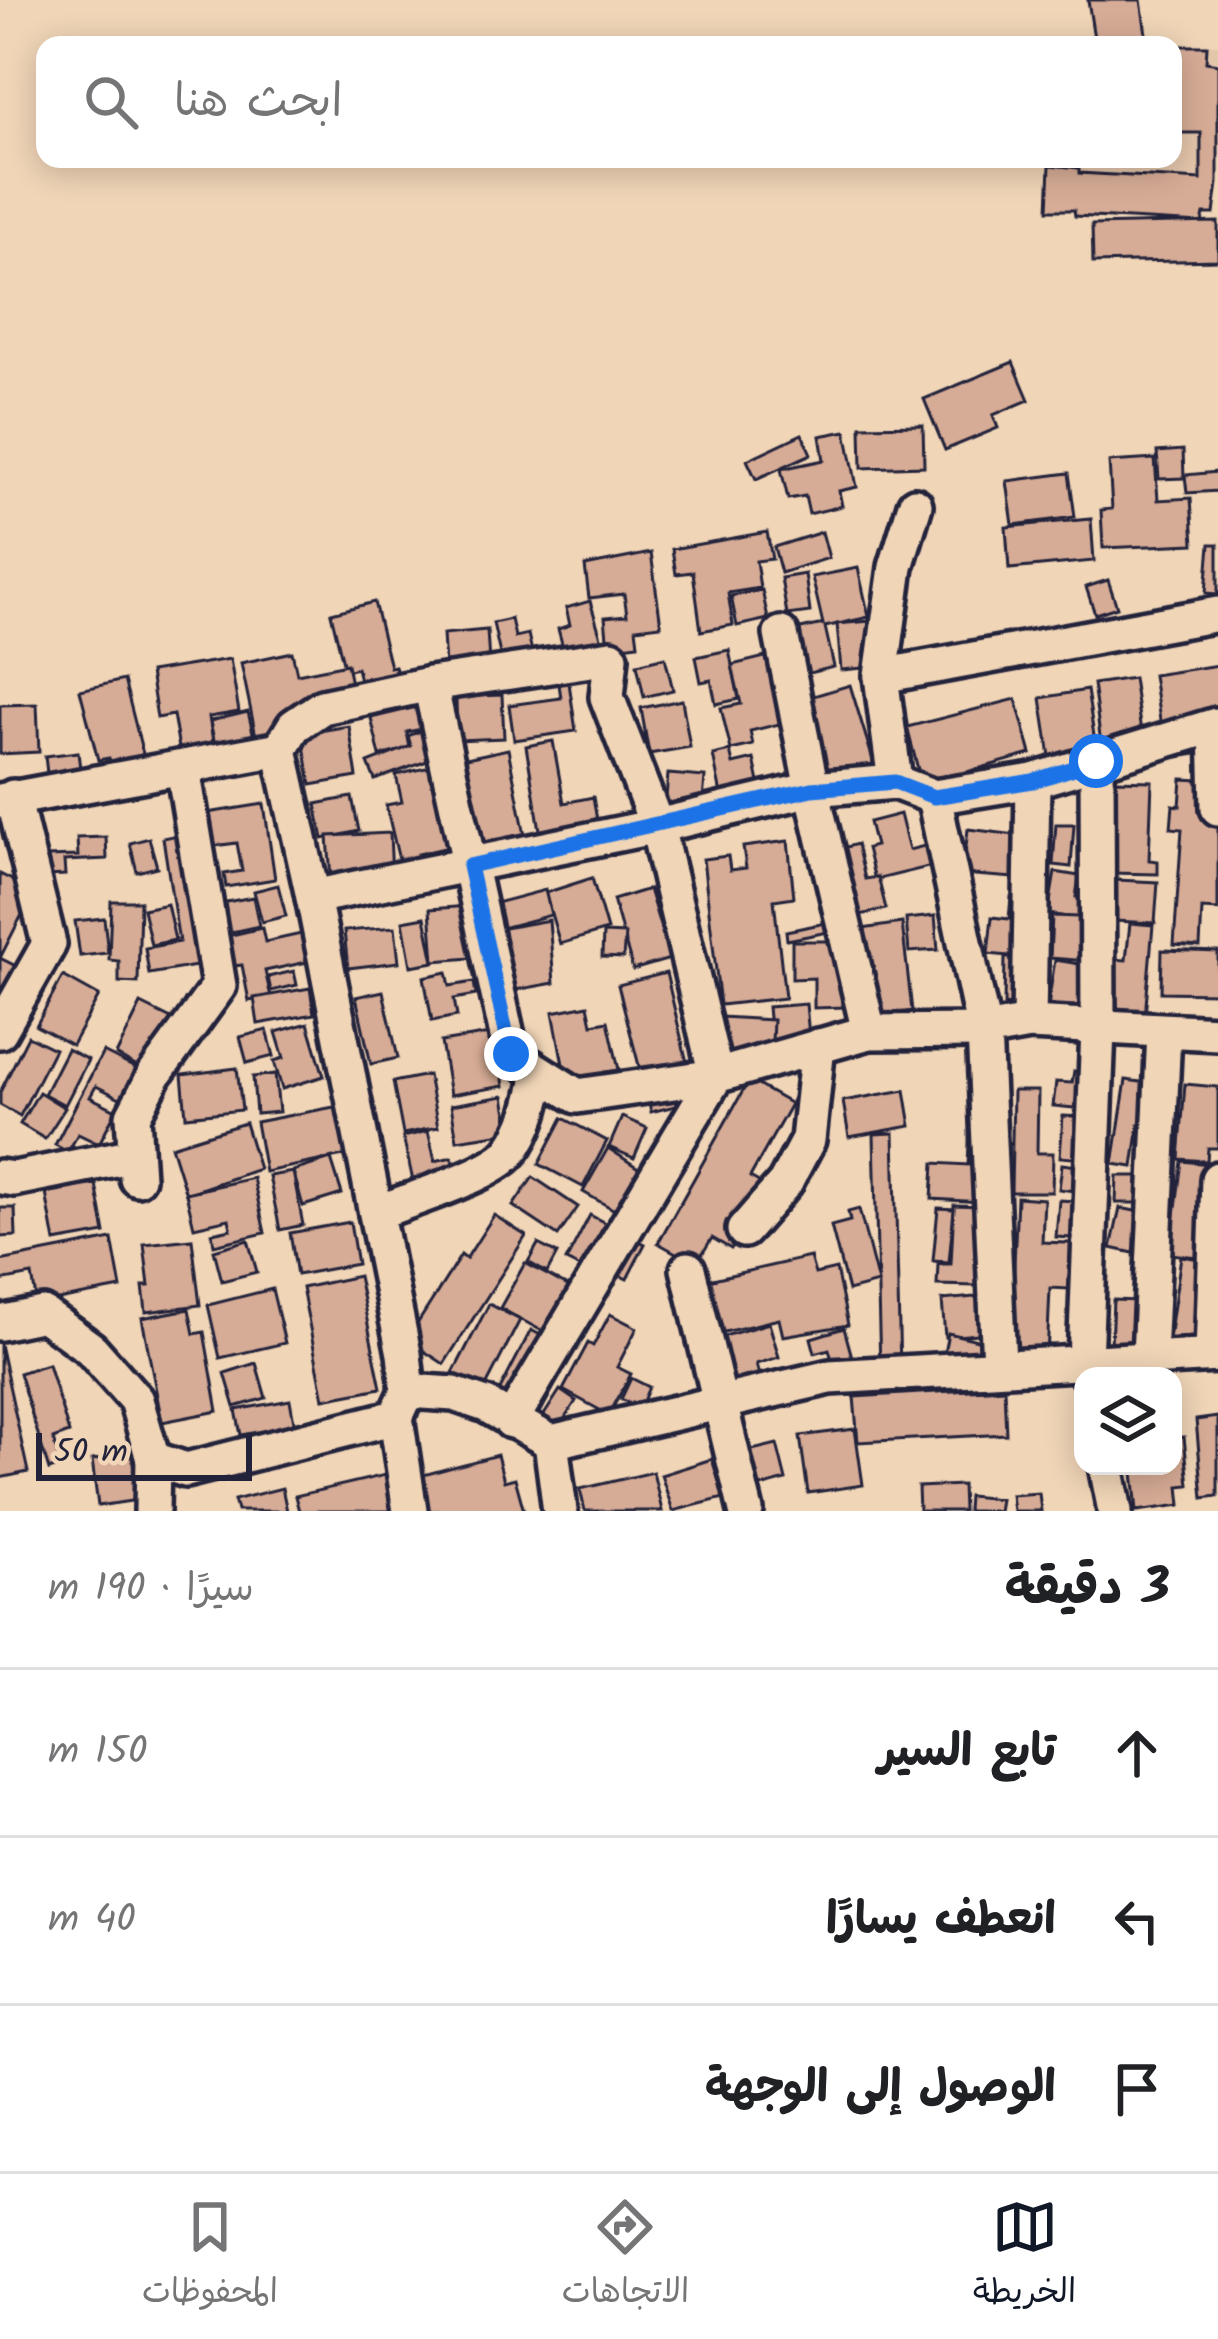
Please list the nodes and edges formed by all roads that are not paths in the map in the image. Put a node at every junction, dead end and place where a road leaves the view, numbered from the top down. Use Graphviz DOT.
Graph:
graph roads {
  1 [pos="915,505"];
  2 [pos="1218,614"];
  3 [pos="781,634"];
  4 [pos="881,676"];
  5 [pos="430,684"];
  6 [pos="280,749"];
  7 [pos="1096,761"];
  8 [pos="183,767"];
  9 [pos="1033,781"];
  10 [pos="895,782"];
  11 [pos="812,789"];
  12 [pos="934,797"];
  13 [pos="6,799"];
  14 [pos="1218,808"];
  15 [pos="657,826"];
  16 [pos="469,866"];
  17 [pos="313,897"];
  18 [pos="1029,1024"];
  19 [pos="1097,1029"];
  20 [pos="0,1031"];
  21 [pos="984,1031"];
  22 [pos="869,1032"];
  23 [pos="1164,1032"];
  24 [pos="1218,1034"];
  25 [pos="818,1046"];
  26 [pos="540,1073"];
  27 [pos="716,1076"];
  28 [pos="577,1096"];
  29 [pos="530,1118"];
  30 [pos="0,1177"];
  31 [pos="1218,1179"];
  32 [pos="376,1213"];
  33 [pos="744,1230"];
  34 [pos="688,1269"];
  35 [pos="0,1323"];
  36 [pos="1215,1355"];
  37 [pos="1150,1357"];
  38 [pos="999,1365"];
  39 [pos="1086,1367"];
  40 [pos="1097,1367"];
  41 [pos="1074,1368"];
  42 [pos="719,1402"];
  43 [pos="402,1404"];
  44 [pos="511,1421"];
  45 [pos="551,1442"];
  46 [pos="153,1459"];
  47 [pos="1108,1475"];
  48 [pos="152,1511"];
  49 [pos="410,1511"];
  50 [pos="560,1511"];
  51 [pos="746,1511"];
  52 [pos="1115,1511"];
  1 -- 4 [label="street"];
  2 -- 4 [label="street"];
  3 -- 11 [label="street"];
  4 -- 10 [label="street"];
  5 -- 6 [label="street"];
  5 -- 15 [label="street"];
  5 -- 16 [label="street"];
  6 -- 8 [label="street"];
  6 -- 17 [label="street"];
  7 -- 9 [label="street"];
  7 -- 14 [label="street"];
  7 -- 19 [label="street"];
  8 -- 13 [label="street"];
  8 -- 30 [label="street"];
  9 -- 12 [label="street"];
  9 -- 18 [label="street"];
  10 -- 11 [label="street"];
  10 -- 12 [label="street"];
  11 -- 15 [label="street"];
  11 -- 22 [label="street"];
  12 -- 21 [label="street"];
  13 -- 20 [label="street"];
  15 -- 16 [label="street"];
  15 -- 27 [label="street"];
  16 -- 17 [label="street"];
  16 -- 26 [label="street"];
  17 -- 32 [label="street"];
  18 -- 19 [label="street"];
  18 -- 21 [label="street"];
  19 -- 23 [label="street"];
  19 -- 39 [label="street"];
  21 -- 22 [label="street"];
  21 -- 38 [label="street"];
  22 -- 25 [label="street"];
  23 -- 24 [label="street"];
  23 -- 37 [label="street"];
  25 -- 27 [label="street"];
  25 -- 33 [label="street"];
  26 -- 28 [label="street"];
  26 -- 29 [label="street"];
  27 -- 28 [label="street"];
  27 -- 44 [label="street"];
  28 -- 29 [label="street"];
  29 -- 32 [label="street"];
  31 -- 36 [label="street"];
  32 -- 43 [label="street"];
  34 -- 42 [label="street"];
  35 -- 46 [label="street"];
  36 -- 37 [label="street"];
  37 -- 40 [label="street"];
  38 -- 41 [label="street"];
  38 -- 42 [label="street"];
  42 -- 45 [label="street"];
  42 -- 51 [label="street"];
  43 -- 44 [label="street"];
  43 -- 46 [label="street"];
  43 -- 49 [label="street"];
  44 -- 45 [label="street"];
  45 -- 50 [label="street"];
  46 -- 48 [label="street"];
  47 -- 52 [label="street"];
}
